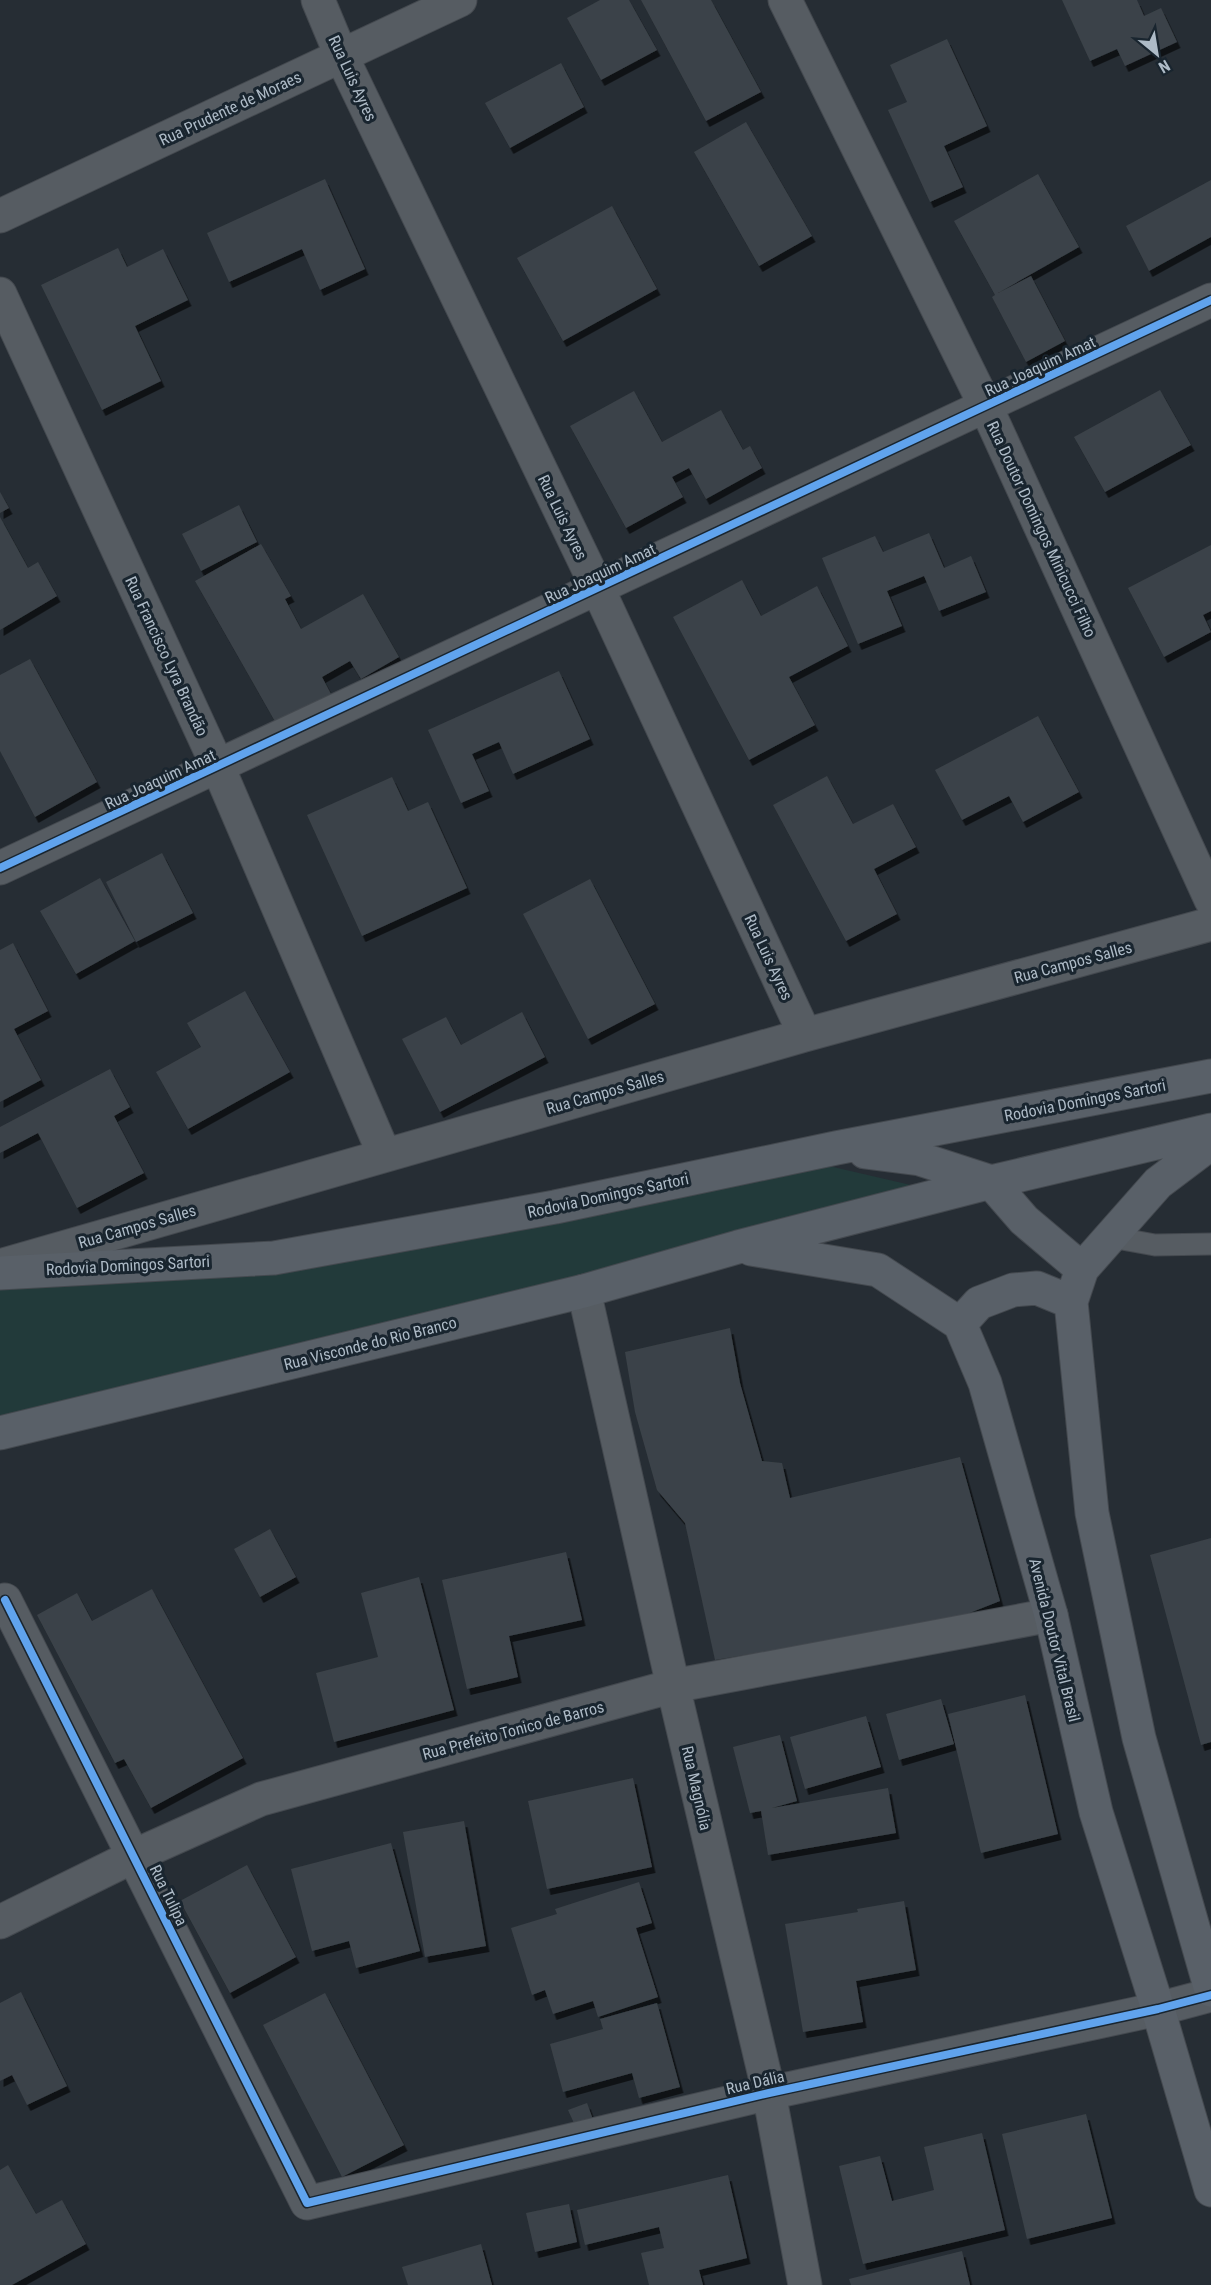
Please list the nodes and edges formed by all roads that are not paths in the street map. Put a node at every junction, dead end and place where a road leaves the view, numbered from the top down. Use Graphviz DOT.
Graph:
graph roads {
  1 [pos="318,0"];
  2 [pos="460,0"];
  3 [pos="786,0"];
  4 [pos="341,55"];
  5 [pos="0,216"];
  6 [pos="0,294"];
  7 [pos="1211,300"];
  8 [pos="986,407"];
  9 [pos="598,588"];
  10 [pos="218,767"];
  11 [pos="0,868"];
  12 [pos="1211,900"];
  13 [pos="1211,924"];
  14 [pos="805,1035"];
  15 [pos="1211,1076"];
  16 [pos="1211,1130"];
  17 [pos="1211,1143"];
  18 [pos="836,1148"];
  19 [pos="384,1154"];
  20 [pos="991,1182"];
  21 [pos="1111,1237"];
  22 [pos="1211,1244"];
  23 [pos="738,1247"];
  24 [pos="0,1266"];
  25 [pos="1082,1269"];
  26 [pos="0,1272"];
  27 [pos="584,1291"];
  28 [pos="1071,1302"];
  29 [pos="960,1324"];
  30 [pos="0,1433"];
  31 [pos="5,1600"];
  32 [pos="1051,1615"];
  33 [pos="673,1686"];
  34 [pos="134,1856"];
  35 [pos="0,1922"];
  36 [pos="1211,1992"];
  37 [pos="1158,2008"];
  38 [pos="769,2093"];
  39 [pos="1211,2190"];
  40 [pos="307,2203"];
  41 [pos="805,2285"];
  1 -- 4 [label="street, Rua Luis Ayres"];
  2 -- 4 [label="street, Rua Prudente de Moraes"];
  3 -- 8 [label="street, Rua Doutor Domingos Minicucci Filho"];
  4 -- 5 [label="street, Rua Prudente de Moraes"];
  4 -- 9 [label="street, Rua Luis Ayres"];
  6 -- 10 [label="street, Rua Francisco Lyra Brandão"];
  7 -- 8 [label="street, Rua Joaquim Amat"];
  8 -- 9 [label="street, Rua Joaquim Amat"];
  8 -- 12 [label="street, Rua Doutor Domingos Minicucci Filho"];
  9 -- 10 [label="street, Rua Joaquim Amat"];
  9 -- 14 [label="street, Rua Luis Ayres"];
  10 -- 11 [label="street, Rua Joaquim Amat"];
  10 -- 19 [label="street, Rua Francisco Lyra Brandão"];
  13 -- 14 [label="street, Rua Campos Salles"];
  14 -- 19 [label="street, Rua Campos Salles"];
  15 -- 18 [label="main road, Rodovia Domingos Sartori"];
  16 -- 20 [label="main road, Rua Visconde do Rio Branco"];
  17 -- 21 [label="main road"];
  18 -- 20 [label="main road"];
  18 -- 26 [label="main road, Rodovia Domingos Sartori"];
  19 -- 24 [label="street, Rua Campos Salles"];
  20 -- 23 [label="main road, Rua Visconde do Rio Branco"];
  20 -- 25 [label="main road"];
  21 -- 22 [label="lane"];
  21 -- 25 [label="main road"];
  23 -- 27 [label="main road, Rua Visconde do Rio Branco"];
  23 -- 29 [label="main road"];
  25 -- 28 [label="main road"];
  27 -- 30 [label="main road, Rua Visconde do Rio Branco"];
  27 -- 33 [label="street, Rua Magnólia"];
  28 -- 29 [label="main road"];
  28 -- 36 [label="main road"];
  29 -- 32 [label="main road, Avenida Doutor Vital Brasil"];
  31 -- 34 [label="street, Rua Tulipa"];
  32 -- 33 [label="street, Rua Prefeito Tonico de Barros"];
  32 -- 37 [label="main road, Avenida Doutor Vital Brasil"];
  33 -- 34 [label="street, Rua Prefeito Tonico de Barros"];
  33 -- 38 [label="street, Rua Magnólia"];
  34 -- 35 [label="street, Rua Prefeito Tonico de Barros"];
  34 -- 40 [label="street, Rua Tulipa"];
  36 -- 37 [label="street, Rua Dália"];
  37 -- 38 [label="street, Rua Dália"];
  37 -- 39 [label="main road, Avenida Doutor Vital Brasil"];
  38 -- 40 [label="street, Rua Dália"];
  38 -- 41 [label="street, Rua Magnólia"];
}
